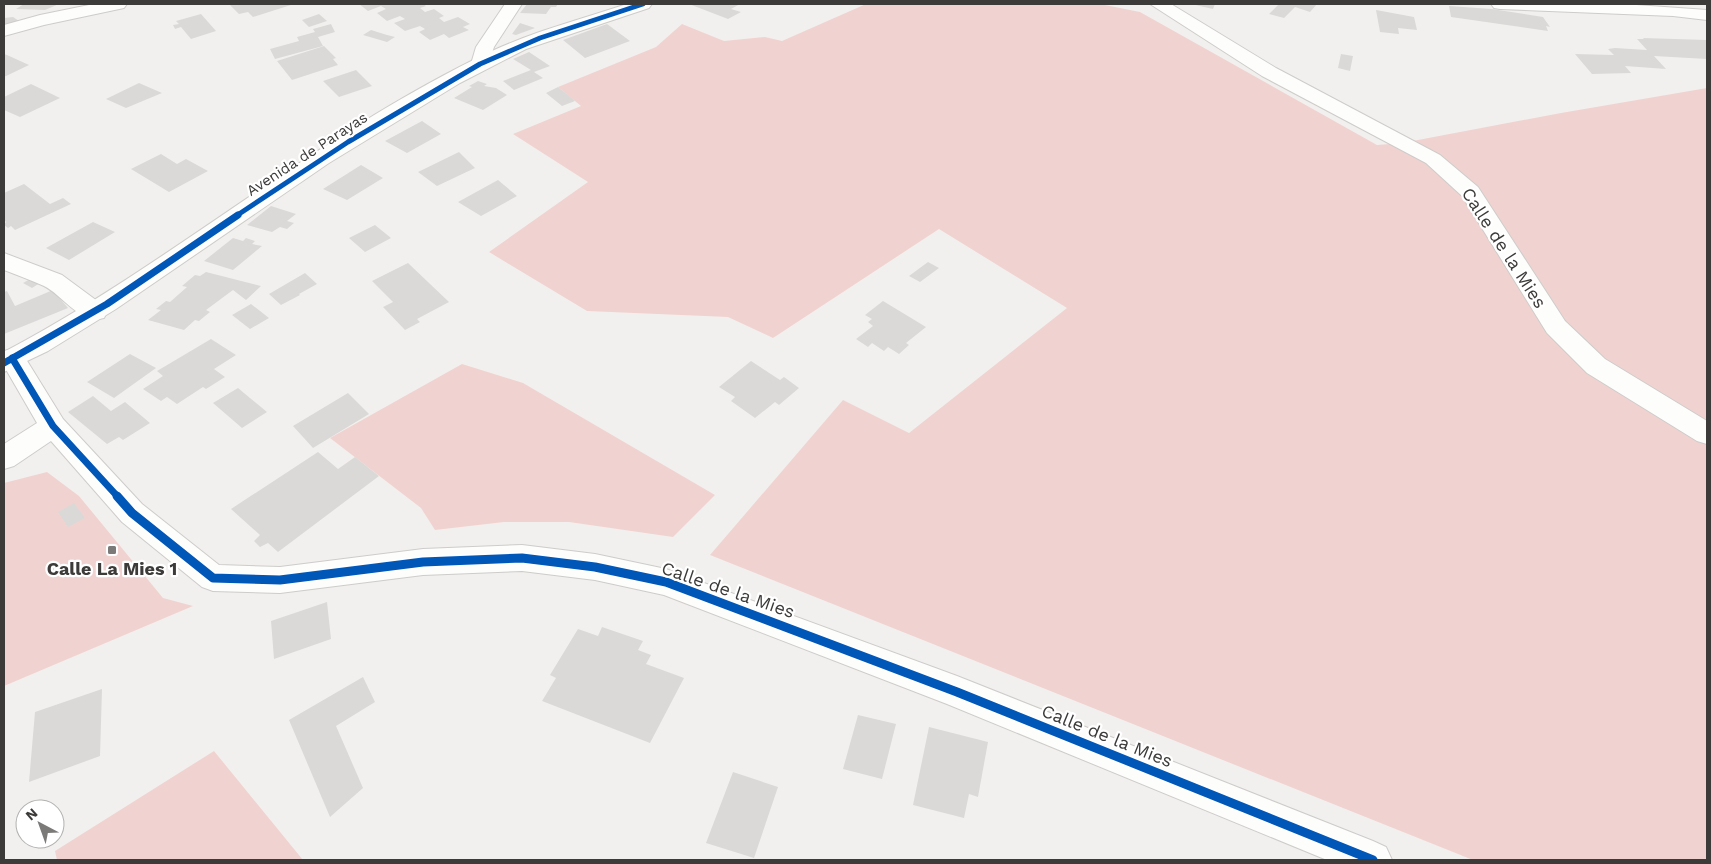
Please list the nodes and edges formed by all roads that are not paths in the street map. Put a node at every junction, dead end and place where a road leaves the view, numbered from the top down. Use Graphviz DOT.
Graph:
graph roads {
  1 [pos="118,4"];
  2 [pos="513,4"];
  3 [pos="643,4"];
  4 [pos="1159,4"];
  5 [pos="1500,4"];
  6 [pos="4,14"];
  7 [pos="1707,15"];
  8 [pos="40,20"];
  9 [pos="4,31"];
  10 [pos="480,64"];
  11 [pos="4,261"];
  12 [pos="94,312"];
  13 [pos="8,361"];
  14 [pos="53,426"];
  15 [pos="1707,434"];
  16 [pos="4,458"];
  17 [pos="1373,860"];
  1 -- 8 [label="street"];
  2 -- 10 [label="street"];
  3 -- 10 [label="street, Avenida de Parayas"];
  4 -- 15 [label="street, Calle de la Mies"];
  5 -- 7 [label="street"];
  6 -- 8 [label="street"];
  8 -- 9 [label="street"];
  10 -- 12 [label="street, Avenida de Parayas"];
  11 -- 12 [label="street"];
  12 -- 13 [label="street, Avenida de Parayas"];
  13 -- 14 [label="street, Calle de la Mies"];
  14 -- 16 [label="street"];
  14 -- 17 [label="street, Calle de la Mies"];
}
